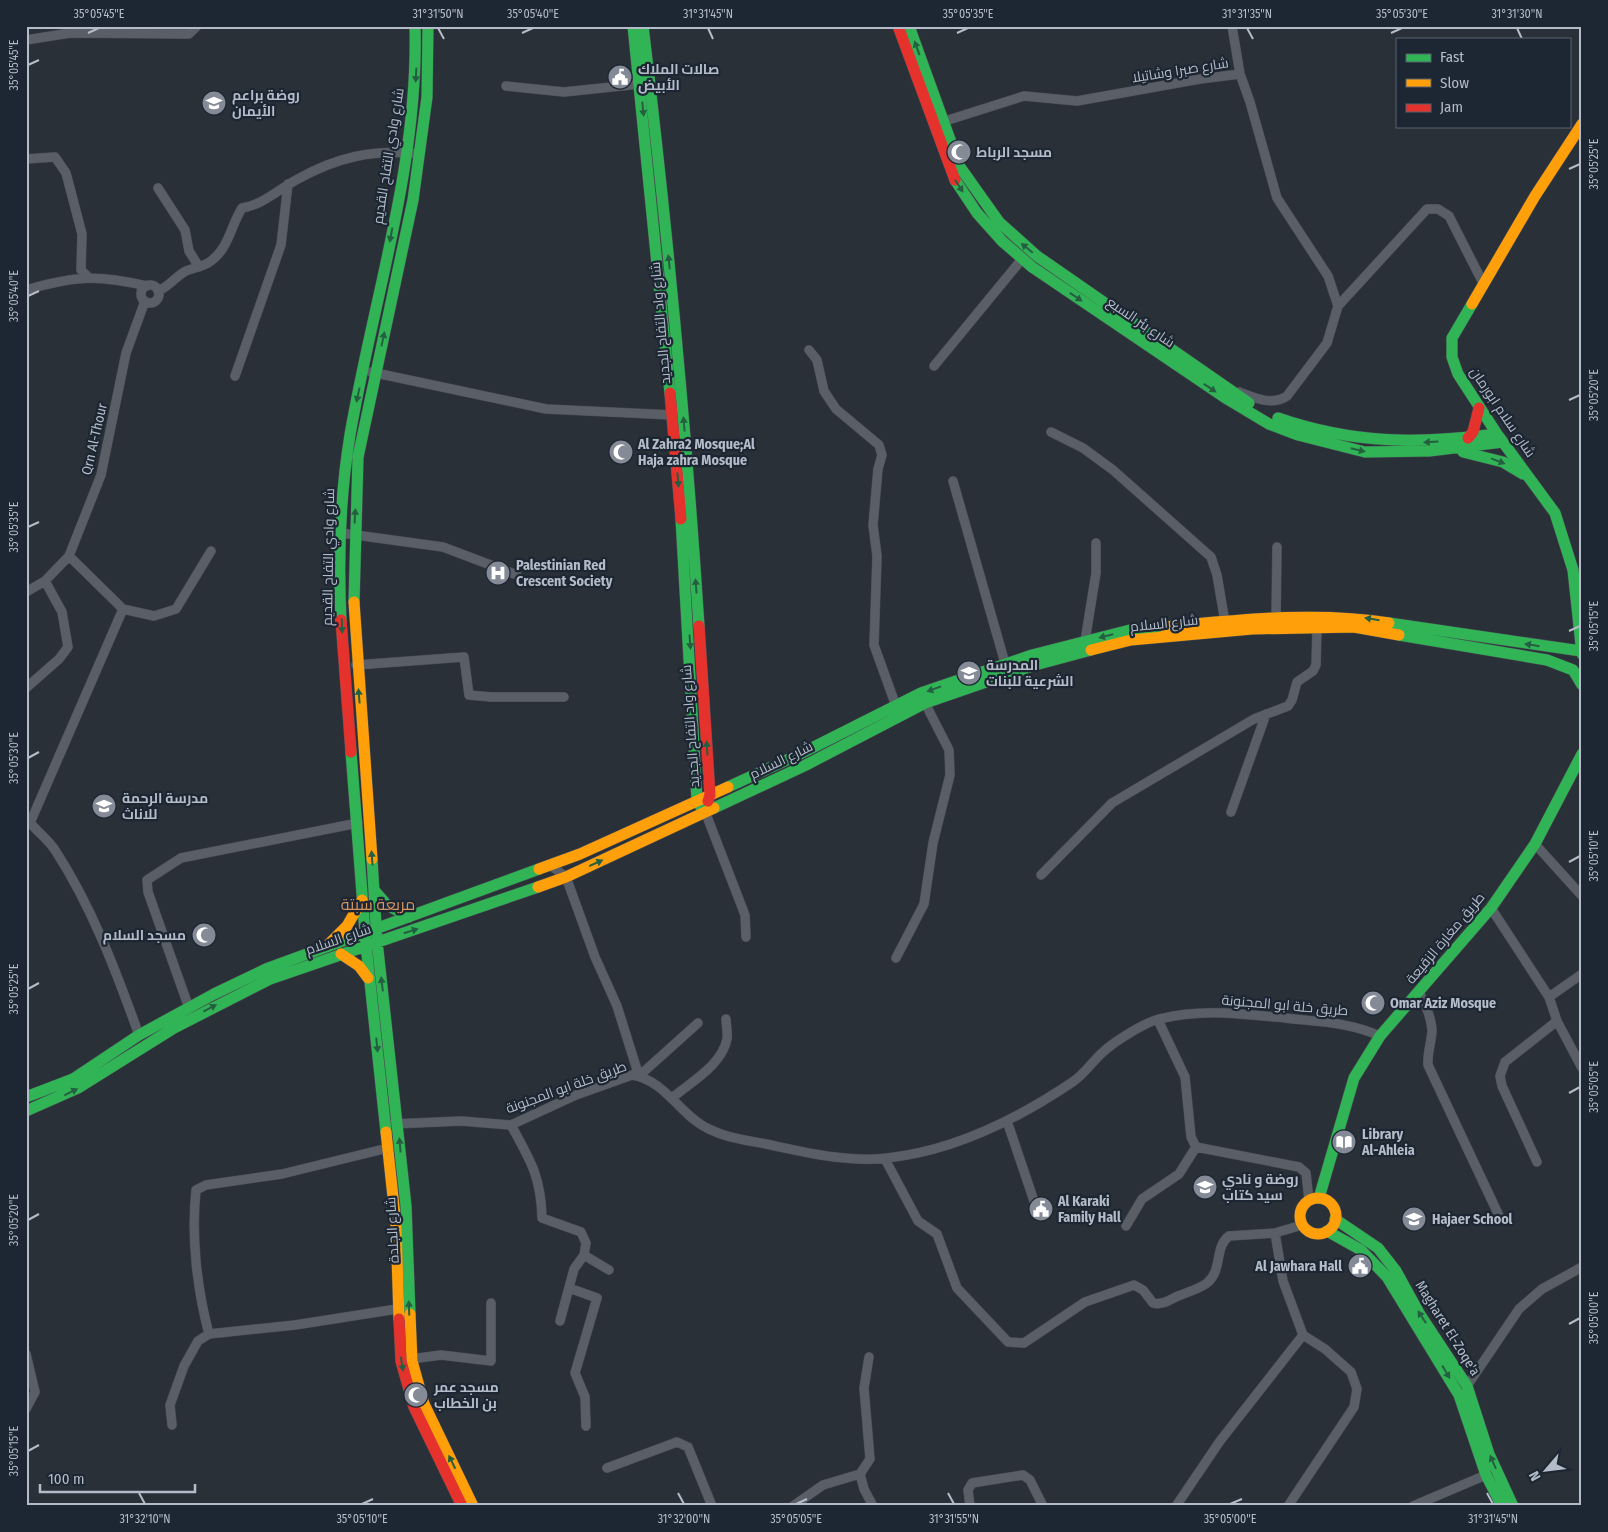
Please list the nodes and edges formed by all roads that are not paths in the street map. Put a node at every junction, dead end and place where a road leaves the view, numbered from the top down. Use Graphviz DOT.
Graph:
graph roads {
  1 [pos="197,26"];
  2 [pos="415,26"];
  3 [pos="428,26"];
  4 [pos="632,26"];
  5 [pos="643,26"];
  6 [pos="898,26"];
  7 [pos="909,26"];
  8 [pos="1232,26"];
  9 [pos="26,40"];
  10 [pos="1240,74"];
  11 [pos="640,84"];
  12 [pos="506,86"];
  13 [pos="942,122"];
  14 [pos="1582,124"];
  15 [pos="406,152"];
  16 [pos="420,154"];
  17 [pos="26,159"];
  18 [pos="288,184"];
  19 [pos="158,188"];
  20 [pos="1022,259"];
  21 [pos="199,267"];
  22 [pos="87,276"];
  23 [pos="1483,283"];
  24 [pos="147,286"];
  25 [pos="26,290"];
  26 [pos="158,291"];
  27 [pos="145,300"];
  28 [pos="1338,306"];
  29 [pos="809,350"];
  30 [pos="934,366"];
  31 [pos="363,370"];
  32 [pos="376,374"];
  33 [pos="235,376"];
  34 [pos="1229,389"];
  35 [pos="1479,408"];
  36 [pos="673,415"];
  37 [pos="1051,432"];
  38 [pos="1468,438"];
  39 [pos="1500,438"];
  40 [pos="1450,450"];
  41 [pos="953,481"];
  42 [pos="1540,491"];
  43 [pos="341,533"];
  44 [pos="354,534"];
  45 [pos="1096,543"];
  46 [pos="1277,547"];
  47 [pos="210,551"];
  48 [pos="70,556"];
  49 [pos="517,575"];
  50 [pos="45,581"];
  51 [pos="26,592"];
  52 [pos="122,610"];
  53 [pos="1276,616"];
  54 [pos="1225,622"];
  55 [pos="1317,627"];
  56 [pos="1086,641"];
  57 [pos="1581,652"];
  58 [pos="1005,663"];
  59 [pos="356,664"];
  60 [pos="1582,685"];
  61 [pos="26,688"];
  62 [pos="564,697"];
  63 [pos="925,703"];
  64 [pos="896,706"];
  65 [pos="1266,714"];
  66 [pos="1582,754"];
  67 [pos="708,767"];
  68 [pos="736,783"];
  69 [pos="710,795"];
  70 [pos="697,800"];
  71 [pos="1231,812"];
  72 [pos="706,814"];
  73 [pos="28,821"];
  74 [pos="358,823"];
  75 [pos="1535,844"];
  76 [pos="550,865"];
  77 [pos="1042,874"];
  78 [pos="566,877"];
  79 [pos="374,889"];
  80 [pos="1582,896"];
  81 [pos="363,898"];
  82 [pos="1491,908"];
  83 [pos="409,917"];
  84 [pos="376,929"];
  85 [pos="365,932"];
  86 [pos="746,937"];
  87 [pos="377,941"];
  88 [pos="366,945"];
  89 [pos="324,948"];
  90 [pos="341,954"];
  91 [pos="896,958"];
  92 [pos="1582,974"];
  93 [pos="370,980"];
  94 [pos="1419,992"];
  95 [pos="1549,997"];
  96 [pos="189,1008"];
  97 [pos="726,1019"];
  98 [pos="1158,1020"];
  99 [pos="1557,1022"];
  100 [pos="698,1023"];
  101 [pos="139,1035"];
  102 [pos="1380,1036"];
  103 [pos="1582,1068"];
  104 [pos="639,1076"];
  105 [pos="26,1097"];
  106 [pos="672,1098"];
  107 [pos="26,1111"];
  108 [pos="1008,1121"];
  109 [pos="386,1124"];
  110 [pos="398,1124"];
  111 [pos="511,1124"];
  112 [pos="1196,1147"];
  113 [pos="388,1148"];
  114 [pos="885,1159"];
  115 [pos="1537,1162"];
  116 [pos="1314,1199"];
  117 [pos="1034,1201"];
  118 [pos="1335,1219"];
  119 [pos="1501,1220"];
  120 [pos="1302,1225"];
  121 [pos="1126,1226"];
  122 [pos="1327,1231"];
  123 [pos="1275,1233"];
  124 [pos="584,1255"];
  125 [pos="1582,1267"];
  126 [pos="609,1270"];
  127 [pos="569,1288"];
  128 [pos="491,1303"];
  129 [pos="397,1309"];
  130 [pos="560,1321"];
  131 [pos="209,1334"];
  132 [pos="1303,1335"];
  133 [pos="26,1354"];
  134 [pos="869,1357"];
  135 [pos="412,1359"];
  136 [pos="1467,1386"];
  137 [pos="26,1409"];
  138 [pos="172,1425"];
  139 [pos="586,1426"];
  140 [pos="607,1468"];
  141 [pos="860,1474"];
  142 [pos="1486,1475"];
  143 [pos="462,1506"];
  144 [pos="473,1506"];
  145 [pos="712,1506"];
  146 [pos="794,1506"];
  147 [pos="873,1506"];
  148 [pos="970,1506"];
  149 [pos="1043,1506"];
  150 [pos="1176,1506"];
  151 [pos="1288,1506"];
  152 [pos="1414,1506"];
  153 [pos="1502,1506"];
  154 [pos="1513,1506"];
  1 -- 9 [label="street"];
  2 -- 15 [label="street, شارع وادي التفاح القديم, one-way"];
  3 -- 16 [label="street, شارع وادي التفاح القديم"];
  4 -- 11 [label="street, شارع واد التفاح الجديد"];
  67 -- 5 [label="street, شارع واد التفاح الجديد, one-way"];
  6 -- 20 [label="street, شارع بئر السبع, one-way"];
  13 -- 7 [label="street, شارع بئر السبع, one-way"];
  8 -- 10 [label="street, شارع صبرا وشاتيلا"];
  10 -- 13 [label="street, شارع صبرا وشاتيلا"];
  10 -- 28 [label="street"];
  11 -- 12 [label="street"];
  11 -- 36 [label="street, شارع واد التفاح الجديد, one-way"];
  34 -- 13 [label="street, شارع بئر السبع, one-way"];
  14 -- 23 [label="street, شارع سلام ابورمان"];
  15 -- 16 [label="street"];
  15 -- 18 [label="street"];
  15 -- 31 [label="street, شارع وادي التفاح القديم, one-way"];
  32 -- 16 [label="street, شارع وادي التفاح القديم, one-way"];
  17 -- 22 [label="street"];
  18 -- 21 [label="street"];
  18 -- 33 [label="street"];
  19 -- 21 [label="street"];
  20 -- 30 [label="street"];
  20 -- 40 [label="street, شارع بئر السبع, one-way"];
  21 -- 26 [label="street"];
  22 -- 24 [label="street"];
  22 -- 25 [label="street"];
  23 -- 28 [label="street"];
  23 -- 35 [label="street, شارع سلام ابورمان"];
  24 -- 26 [label="street"];
  24 -- 27 [label="street"];
  26 -- 27 [label="street"];
  27 -- 48 [label="street, Qrn Al-Thour"];
  28 -- 34 [label="street"];
  29 -- 64 [label="street"];
  31 -- 32 [label="street"];
  31 -- 43 [label="street, شارع وادي التفاح القديم, one-way"];
  32 -- 36 [label="street"];
  44 -- 32 [label="street, شارع وادي التفاح القديم, one-way"];
  38 -- 34 [label="street, شارع بئر السبع, one-way"];
  35 -- 38 [label="street"];
  35 -- 39 [label="street, شارع سلام ابورمان"];
  36 -- 70 [label="street, شارع واد التفاح الجديد, one-way"];
  37 -- 54 [label="street"];
  38 -- 39 [label="street, شارع بئر السبع"];
  39 -- 40 [label="street, شارع بئر السبع"];
  39 -- 42 [label="street, شارع سلام ابورمان"];
  40 -- 42 [label="street, one-way"];
  41 -- 58 [label="street"];
  42 -- 57 [label="street, شارع سلام ابورمان"];
  43 -- 44 [label="street"];
  43 -- 74 [label="street, شارع وادي التفاح القديم, one-way"];
  44 -- 49 [label="street"];
  44 -- 59 [label="street, شارع وادي التفاح القديم"];
  45 -- 56 [label="street"];
  46 -- 53 [label="street"];
  47 -- 52 [label="street"];
  48 -- 50 [label="street, Qrn Al-Thour"];
  48 -- 52 [label="street"];
  50 -- 51 [label="street, Qrn Al-Thour"];
  50 -- 61 [label="street"];
  52 -- 73 [label="street"];
  53 -- 54 [label="street, شارع السلام"];
  57 -- 53 [label="street, شارع السلام, one-way"];
  54 -- 56 [label="street, شارع السلام, one-way"];
  55 -- 60 [label="street, شارع السلام"];
  55 -- 63 [label="street, شارع السلام"];
  55 -- 65 [label="street"];
  56 -- 58 [label="street, شارع السلام"];
  58 -- 64 [label="street, شارع السلام, one-way"];
  59 -- 62 [label="street"];
  79 -- 59 [label="street, شارع وادي التفاح القديم, one-way"];
  63 -- 72 [label="street, شارع السلام"];
  63 -- 91 [label="street"];
  64 -- 68 [label="street, شارع السلام"];
  65 -- 71 [label="street"];
  65 -- 77 [label="street"];
  66 -- 75 [label="street, طريق مغارة الزقيعة"];
  67 -- 68 [label="street"];
  67 -- 69 [label="street, شارع واد التفاح الجديد"];
  68 -- 69 [label="street, شارع السلام"];
  69 -- 70 [label="street, شارع السلام"];
  69 -- 72 [label="street, شارع واد التفاح الجديد"];
  70 -- 72 [label="street, شارع واد التفاح الجديد"];
  70 -- 76 [label="street, شارع السلام"];
  78 -- 72 [label="street, شارع السلام, one-way"];
  72 -- 86 [label="street"];
  73 -- 101 [label="street"];
  74 -- 81 [label="street, شارع وادي التفاح القديم"];
  74 -- 96 [label="street"];
  75 -- 80 [label="street"];
  75 -- 82 [label="street, طريق مغارة الزقيعة"];
  76 -- 78 [label="street"];
  76 -- 83 [label="street, شارع السلام"];
  87 -- 78 [label="street, شارع السلام, one-way"];
  78 -- 104 [label="street"];
  79 -- 83 [label="street"];
  79 -- 84 [label="street, شارع وادي التفاح القديم"];
  81 -- 85 [label="street, شارع وادي التفاح القديم"];
  81 -- 89 [label="street"];
  82 -- 94 [label="street, طريق مغارة الزقيعة"];
  82 -- 95 [label="street"];
  83 -- 84 [label="street, شارع السلام"];
  84 -- 85 [label="street, شارع السلام"];
  84 -- 87 [label="street, شارع وادي التفاح القديم"];
  85 -- 88 [label="street, شارع وادي التفاح القديم"];
  85 -- 89 [label="street, شارع السلام"];
  87 -- 88 [label="street, شارع السلام"];
  110 -- 87 [label="street, شارع الجلدة, one-way"];
  88 -- 90 [label="street, شارع السلام"];
  88 -- 93 [label="street, شارع الجلدة"];
  89 -- 96 [label="street, شارع السلام"];
  90 -- 93 [label="street"];
  107 -- 90 [label="street, شارع السلام, one-way"];
  92 -- 95 [label="street"];
  93 -- 109 [label="street, شارع الجلدة, one-way"];
  94 -- 102 [label="street, طريق مغارة الزقيعة"];
  94 -- 119 [label="street"];
  95 -- 99 [label="street"];
  96 -- 101 [label="street, شارع السلام"];
  97 -- 106 [label="street"];
  98 -- 102 [label="street, طريق خلة ابو المجنونة"];
  98 -- 108 [label="street, طريق خلة ابو المجنونة"];
  98 -- 112 [label="street"];
  99 -- 103 [label="street"];
  99 -- 115 [label="street"];
  100 -- 104 [label="street"];
  101 -- 105 [label="street, شارع السلام"];
  102 -- 116 [label="street, طريق مغارة الزقيعة"];
  104 -- 106 [label="street, طريق خلة ابو المجنونة"];
  104 -- 111 [label="street, طريق خلة ابو المجنونة"];
  106 -- 114 [label="street, طريق خلة ابو المجنونة"];
  108 -- 114 [label="street, طريق خلة ابو المجنونة"];
  108 -- 117 [label="street"];
  109 -- 110 [label="street, طريق خلة ابو المجنونة"];
  109 -- 113 [label="street, شارع الجلدة"];
  110 -- 111 [label="street, طريق خلة ابو المجنونة"];
  135 -- 110 [label="street, شارع الجلدة, one-way"];
  111 -- 124 [label="street"];
  112 -- 116 [label="street"];
  112 -- 121 [label="street"];
  113 -- 129 [label="street, شارع الجلدة"];
  113 -- 131 [label="street"];
  114 -- 123 [label="street"];
  116 -- 118 [label="street"];
  116 -- 120 [label="street"];
  118 -- 122 [label="street"];
  136 -- 118 [label="street, Magharet El-Zoqe'a, one-way"];
  120 -- 122 [label="street"];
  120 -- 123 [label="street"];
  122 -- 142 [label="street, Magharet El-Zoqe'a, one-way"];
  123 -- 132 [label="street"];
  124 -- 126 [label="street"];
  124 -- 127 [label="street"];
  125 -- 136 [label="street"];
  127 -- 130 [label="street"];
  127 -- 139 [label="street"];
  128 -- 135 [label="street"];
  129 -- 131 [label="street"];
  129 -- 143 [label="street, شارع الجلدة, one-way"];
  131 -- 138 [label="street"];
  132 -- 150 [label="street"];
  132 -- 151 [label="street"];
  133 -- 137 [label="street"];
  134 -- 141 [label="street"];
  144 -- 135 [label="street, شارع الجلدة, one-way"];
  154 -- 136 [label="street, Magharet El-Zoqe'a, one-way"];
  140 -- 145 [label="street"];
  141 -- 146 [label="street"];
  141 -- 147 [label="street"];
  142 -- 152 [label="street"];
  142 -- 153 [label="street, Magharet El-Zoqe'a"];
  148 -- 149 [label="street"];
}
